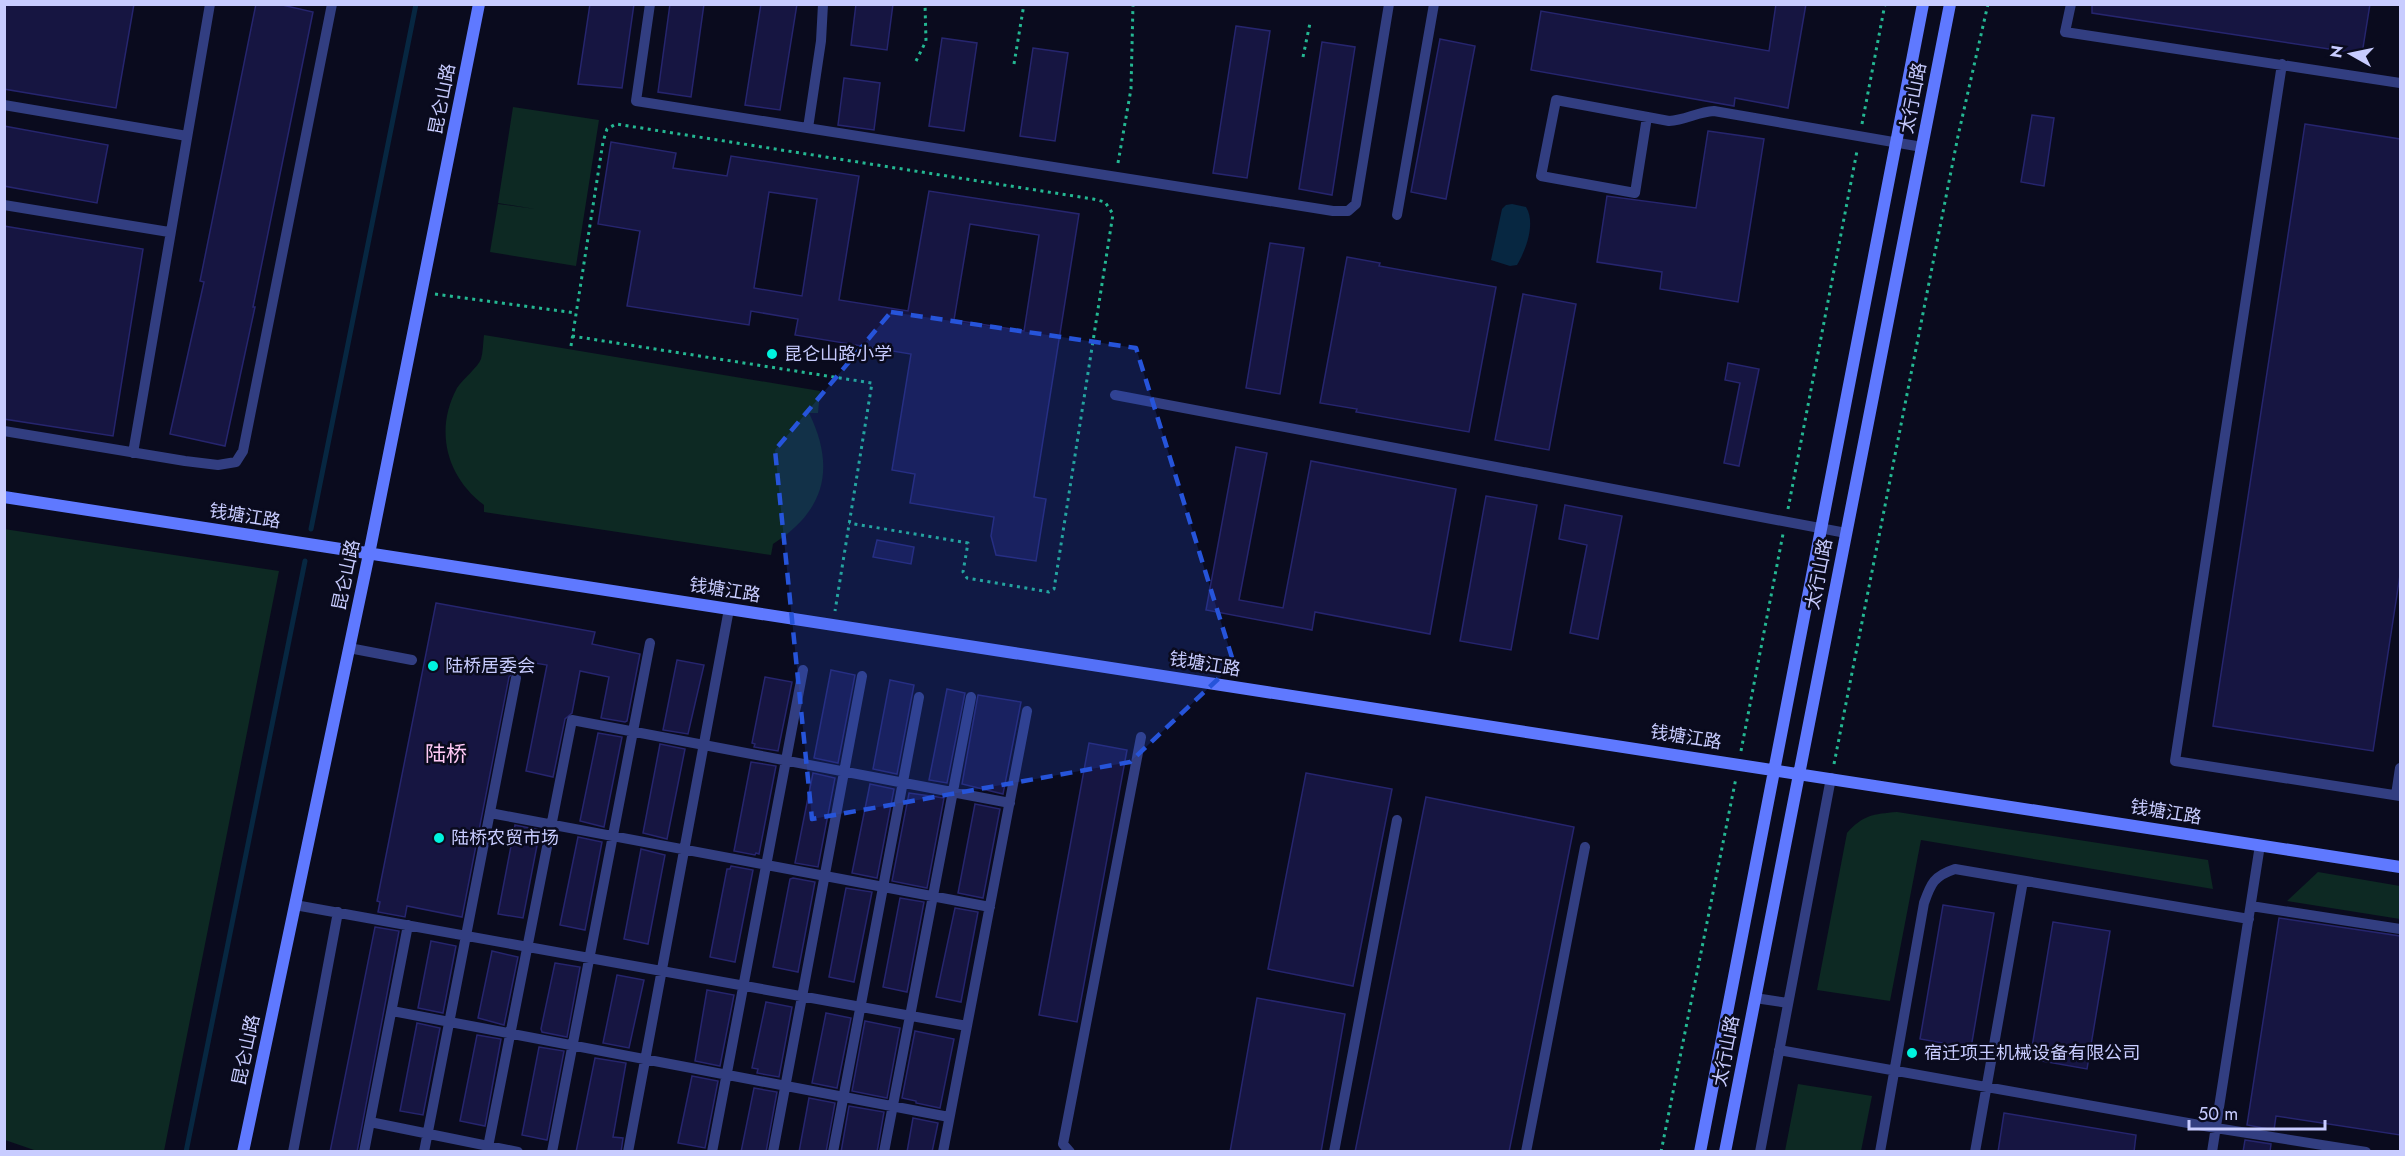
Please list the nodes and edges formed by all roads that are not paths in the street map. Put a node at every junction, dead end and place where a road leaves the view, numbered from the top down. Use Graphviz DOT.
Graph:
graph roads {
  1 [pos="210,4"];
  2 [pos="332,4"];
  3 [pos="479,4"];
  4 [pos="650,4"];
  5 [pos="823,4"];
  6 [pos="1389,4"];
  7 [pos="1434,4"];
  8 [pos="1923,4"];
  9 [pos="1950,4"];
  10 [pos="2071,4"];
  11 [pos="2282,64"];
  12 [pos="2400,82"];
  13 [pos="4,105"];
  14 [pos="1647,117"];
  15 [pos="807,128"];
  16 [pos="187,136"];
  17 [pos="1896,142"];
  18 [pos="1922,147"];
  19 [pos="4,205"];
  20 [pos="1397,215"];
  21 [pos="170,232"];
  22 [pos="1115,394"];
  23 [pos="4,431"];
  24 [pos="133,453"];
  25 [pos="4,497"];
  26 [pos="1821,528"];
  27 [pos="1846,533"];
  28 [pos="369,554"];
  29 [pos="729,609"];
  30 [pos="650,643"];
  31 [pos="349,648"];
  32 [pos="412,660"];
  33 [pos="803,670"];
  34 [pos="862,675"];
  35 [pos="516,678"];
  36 [pos="919,697"];
  37 [pos="971,697"];
  38 [pos="1028,711"];
  39 [pos="633,732"];
  40 [pos="1141,737"];
  41 [pos="704,745"];
  42 [pos="786,760"];
  43 [pos="2400,768"];
  44 [pos="1774,769"];
  45 [pos="844,772"];
  46 [pos="1798,773"];
  47 [pos="1832,778"];
  48 [pos="903,783"];
  49 [pos="953,792"];
  50 [pos="2398,795"];
  51 [pos="1010,803"];
  52 [pos="490,813"];
  53 [pos="1397,820"];
  54 [pos="551,825"];
  55 [pos="613,836"];
  56 [pos="2260,845"];
  57 [pos="1585,847"];
  58 [pos="684,849"];
  59 [pos="766,865"];
  60 [pos="2400,867"];
  61 [pos="825,876"];
  62 [pos="2023,881"];
  63 [pos="883,886"];
  64 [pos="933,896"];
  65 [pos="295,905"];
  66 [pos="990,906"];
  67 [pos="2251,906"];
  68 [pos="338,912"];
  69 [pos="2248,919"];
  70 [pos="408,925"];
  71 [pos="2400,929"];
  72 [pos="466,935"];
  73 [pos="527,946"];
  74 [pos="590,958"];
  75 [pos="662,971"];
  76 [pos="743,986"];
  77 [pos="802,996"];
  78 [pos="1755,998"];
  79 [pos="1788,1003"];
  80 [pos="860,1007"];
  81 [pos="392,1011"];
  82 [pos="910,1016"];
  83 [pos="449,1022"];
  84 [pos="967,1026"];
  85 [pos="510,1034"];
  86 [pos="573,1046"];
  87 [pos="1779,1050"];
  88 [pos="645,1059"];
  89 [pos="1894,1070"];
  90 [pos="726,1075"];
  91 [pos="785,1086"];
  92 [pos="1987,1087"];
  93 [pos="844,1097"];
  94 [pos="893,1106"];
  95 [pos="949,1117"];
  96 [pos="370,1122"];
  97 [pos="2216,1128"];
  98 [pos="427,1133"];
  99 [pos="488,1148"];
  100 [pos="243,1152"];
  101 [pos="293,1152"];
  102 [pos="364,1152"];
  103 [pos="424,1152"];
  104 [pos="518,1152"];
  105 [pos="552,1152"];
  106 [pos="628,1152"];
  107 [pos="712,1152"];
  108 [pos="773,1152"];
  109 [pos="833,1152"];
  110 [pos="884,1152"];
  111 [pos="942,1152"];
  112 [pos="1070,1152"];
  113 [pos="1334,1152"];
  114 [pos="1526,1152"];
  115 [pos="1700,1152"];
  116 [pos="1725,1152"];
  117 [pos="1760,1152"];
  118 [pos="1880,1152"];
  119 [pos="1975,1152"];
  120 [pos="2212,1152"];
  121 [pos="2366,1152"];
  1 -- 16 [label="lane"];
  2 -- 24 [label="lane"];
  3 -- 28 [label="street, 昆仑山路"];
  4 -- 15 [label="lane"];
  5 -- 15 [label="lane"];
  6 -- 15 [label="lane"];
  7 -- 20 [label="lane"];
  8 -- 17 [label="street, 太行山路"];
  9 -- 18 [label="street, 太行山路"];
  10 -- 11 [label="lane"];
  11 -- 12 [label="lane"];
  11 -- 50 [label="lane"];
  13 -- 16 [label="lane"];
  14 -- 14 [label="lane"];
  14 -- 17 [label="lane"];
  16 -- 21 [label="lane"];
  17 -- 18 [label="lane"];
  17 -- 26 [label="street, 太行山路"];
  18 -- 27 [label="street, 太行山路"];
  19 -- 21 [label="lane"];
  21 -- 24 [label="lane"];
  22 -- 26 [label="lane"];
  23 -- 24 [label="lane"];
  25 -- 28 [label="street, 钱塘江路"];
  26 -- 27 [label="lane"];
  26 -- 44 [label="street, 太行山路"];
  27 -- 46 [label="street, 太行山路"];
  28 -- 29 [label="street, 钱塘江路"];
  28 -- 31 [label="street, 昆仑山路"];
  29 -- 41 [label="lane"];
  29 -- 44 [label="street, 钱塘江路"];
  30 -- 39 [label="lane"];
  31 -- 32 [label="lane"];
  31 -- 65 [label="street, 昆仑山路"];
  33 -- 42 [label="lane"];
  34 -- 45 [label="lane"];
  35 -- 52 [label="lane"];
  36 -- 48 [label="lane"];
  37 -- 49 [label="lane"];
  38 -- 51 [label="lane"];
  39 -- 41 [label="lane"];
  39 -- 54 [label="lane"];
  39 -- 55 [label="lane"];
  40 -- 112 [label="lane"];
  41 -- 42 [label="lane"];
  41 -- 58 [label="lane"];
  42 -- 45 [label="lane"];
  42 -- 59 [label="lane"];
  43 -- 50 [label="lane"];
  44 -- 46 [label="street, 钱塘江路"];
  44 -- 115 [label="street, 太行山路"];
  45 -- 48 [label="lane"];
  45 -- 61 [label="lane"];
  46 -- 47 [label="street, 钱塘江路"];
  46 -- 78 [label="street, 太行山路"];
  47 -- 56 [label="street, 钱塘江路"];
  47 -- 79 [label="lane"];
  48 -- 49 [label="lane"];
  48 -- 63 [label="lane"];
  49 -- 51 [label="lane"];
  49 -- 64 [label="lane"];
  51 -- 66 [label="lane"];
  52 -- 54 [label="lane"];
  52 -- 72 [label="lane"];
  53 -- 113 [label="lane"];
  54 -- 55 [label="lane"];
  54 -- 73 [label="lane"];
  55 -- 58 [label="lane"];
  55 -- 74 [label="lane"];
  56 -- 60 [label="street, 钱塘江路"];
  56 -- 67 [label="lane"];
  57 -- 114 [label="lane"];
  58 -- 59 [label="lane"];
  58 -- 75 [label="lane"];
  59 -- 61 [label="lane"];
  59 -- 76 [label="lane"];
  61 -- 63 [label="lane"];
  61 -- 77 [label="lane"];
  62 -- 69 [label="lane"];
  62 -- 89 [label="lane"];
  62 -- 92 [label="lane"];
  63 -- 64 [label="lane"];
  63 -- 80 [label="lane"];
  64 -- 66 [label="lane"];
  64 -- 82 [label="lane"];
  65 -- 68 [label="lane"];
  65 -- 100 [label="street, 昆仑山路"];
  66 -- 84 [label="lane"];
  67 -- 69 [label="lane"];
  67 -- 71 [label="lane"];
  68 -- 70 [label="lane"];
  68 -- 101 [label="lane"];
  69 -- 97 [label="lane"];
  70 -- 72 [label="lane"];
  70 -- 81 [label="lane"];
  72 -- 73 [label="lane"];
  72 -- 83 [label="lane"];
  73 -- 74 [label="lane"];
  73 -- 85 [label="lane"];
  74 -- 75 [label="lane"];
  74 -- 86 [label="lane"];
  75 -- 76 [label="lane"];
  75 -- 88 [label="lane"];
  76 -- 77 [label="lane"];
  76 -- 90 [label="lane"];
  77 -- 80 [label="lane"];
  77 -- 91 [label="lane"];
  78 -- 79 [label="lane"];
  78 -- 116 [label="street, 太行山路"];
  79 -- 87 [label="lane"];
  80 -- 82 [label="lane"];
  80 -- 93 [label="lane"];
  81 -- 83 [label="lane"];
  81 -- 96 [label="lane"];
  82 -- 84 [label="lane"];
  82 -- 94 [label="lane"];
  83 -- 85 [label="lane"];
  83 -- 98 [label="lane"];
  84 -- 95 [label="lane"];
  85 -- 86 [label="lane"];
  85 -- 99 [label="lane"];
  86 -- 88 [label="lane"];
  86 -- 105 [label="lane"];
  87 -- 89 [label="lane"];
  87 -- 117 [label="lane"];
  88 -- 90 [label="lane"];
  88 -- 106 [label="lane"];
  89 -- 92 [label="lane"];
  89 -- 118 [label="lane"];
  90 -- 91 [label="lane"];
  90 -- 107 [label="lane"];
  91 -- 93 [label="lane"];
  91 -- 108 [label="lane"];
  92 -- 97 [label="lane"];
  92 -- 119 [label="lane"];
  93 -- 94 [label="lane"];
  93 -- 109 [label="lane"];
  94 -- 95 [label="lane"];
  94 -- 110 [label="lane"];
  95 -- 111 [label="lane"];
  96 -- 98 [label="lane"];
  96 -- 102 [label="lane"];
  97 -- 120 [label="lane"];
  97 -- 121 [label="lane"];
  98 -- 99 [label="lane"];
  98 -- 103 [label="lane"];
  99 -- 104 [label="lane"];
}
